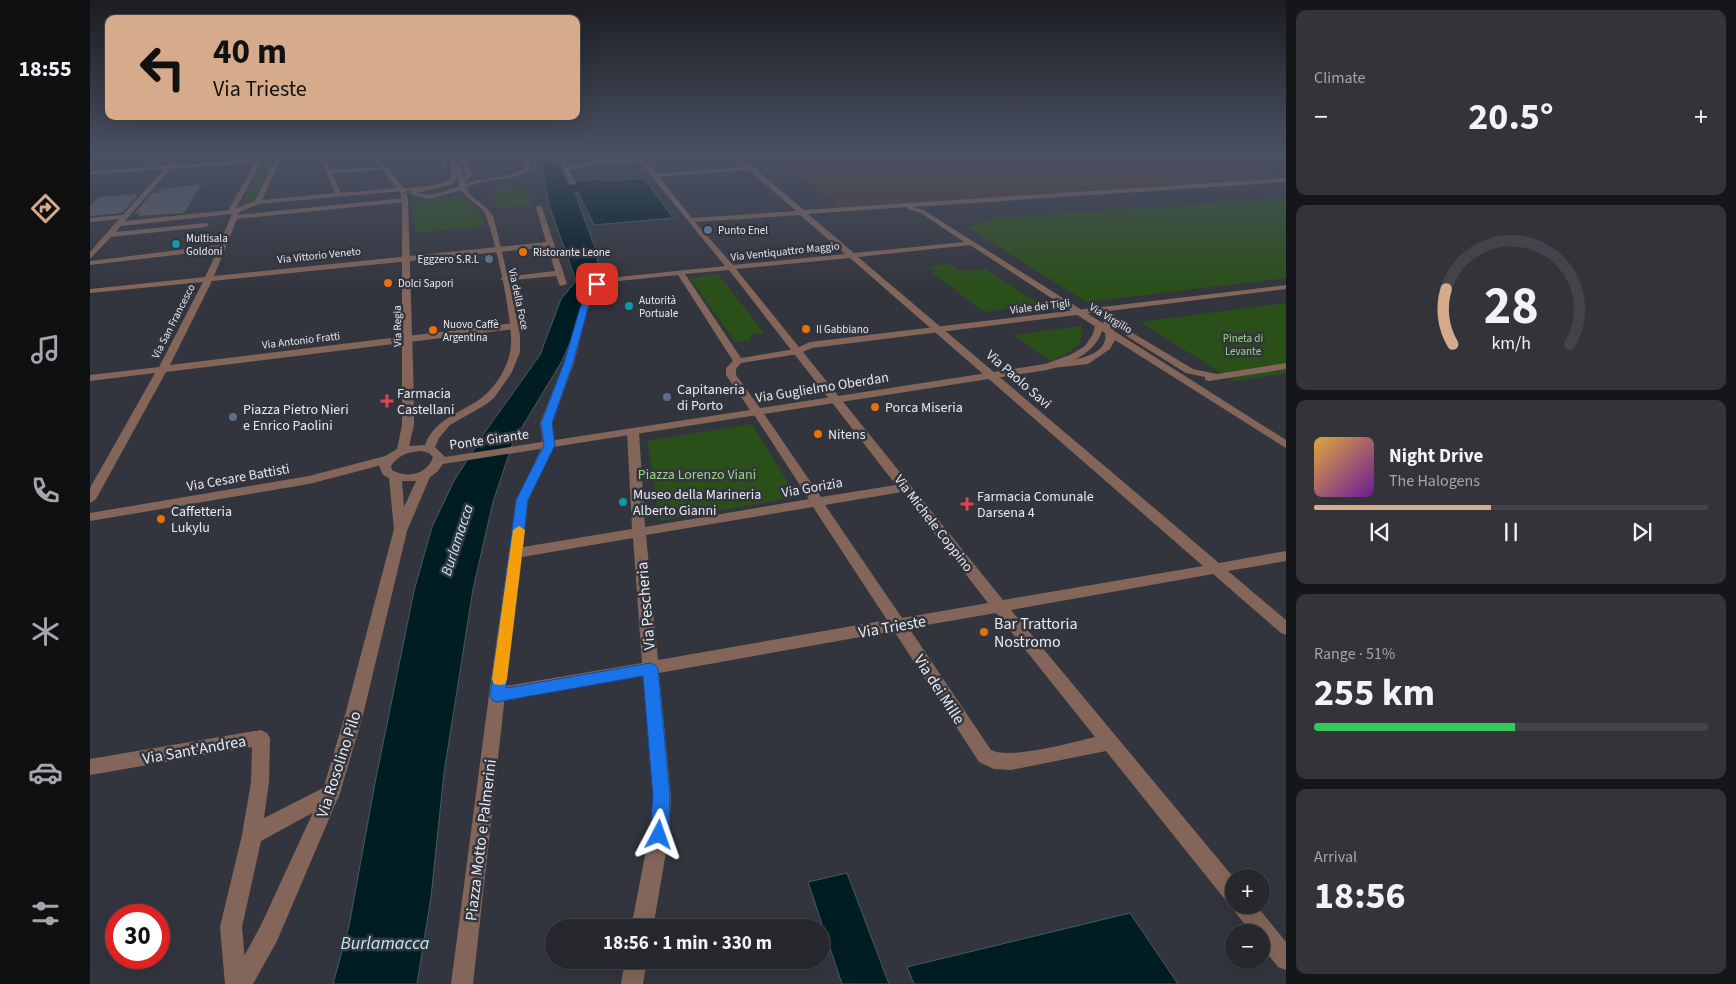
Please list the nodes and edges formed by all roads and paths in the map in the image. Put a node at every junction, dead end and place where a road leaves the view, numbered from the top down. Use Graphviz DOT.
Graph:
graph roads {
  1 [pos="140,199"];
  2 [pos="237,199"];
  3 [pos="259,199"];
  4 [pos="293,199"];
  5 [pos="472,199"];
  6 [pos="673,199"];
  7 [pos="788,199"];
  8 [pos="1041,199"];
  9 [pos="405,200"];
  10 [pos="258,202"];
  11 [pos="539,207"];
  12 [pos="924,208"];
  13 [pos="803,212"];
  14 [pos="124,217"];
  15 [pos="198,217"];
  16 [pos="232,219"];
  17 [pos="90,220"];
  18 [pos="690,220"];
  19 [pos="118,224"];
  20 [pos="218,224"];
  21 [pos="202,225"];
  22 [pos="109,235"];
  23 [pos="971,243"];
  24 [pos="551,244"];
  25 [pos="222,247"];
  26 [pos="498,249"];
  27 [pos="850,255"];
  28 [pos="90,257"];
  29 [pos="407,258"];
  30 [pos="90,263"];
  31 [pos="732,268"];
  32 [pos="560,273"];
  33 [pos="681,274"];
  34 [pos="208,278"];
  35 [pos="504,278"];
  36 [pos="563,284"];
  37 [pos="1286,287"];
  38 [pos="90,291"];
  39 [pos="1106,310"];
  40 [pos="1078,313"];
  41 [pos="515,326"];
  42 [pos="1105,326"];
  43 [pos="939,330"];
  44 [pos="408,339"];
  45 [pos="798,351"];
  46 [pos="738,360"];
  47 [pos="1286,366"];
  48 [pos="1047,367"];
  49 [pos="162,370"];
  50 [pos="992,375"];
  51 [pos="1218,376"];
  52 [pos="90,378"];
  53 [pos="1188,382"];
  54 [pos="837,400"];
  55 [pos="758,413"];
  56 [pos="633,432"];
  57 [pos="1286,445"];
  58 [pos="546,446"];
  59 [pos="430,449"];
  60 [pos="402,451"];
  61 [pos="389,459"];
  62 [pos="439,461"];
  63 [pos="425,474"];
  64 [pos="395,477"];
  65 [pos="906,487"];
  66 [pos="90,499"];
  67 [pos="817,502"];
  68 [pos="90,517"];
  69 [pos="400,531"];
  70 [pos="639,533"];
  71 [pos="516,553"];
  72 [pos="1286,556"];
  73 [pos="1215,568"];
  74 [pos="1000,607"];
  75 [pos="898,625"];
  76 [pos="1286,629"];
  77 [pos="650,669"];
  78 [pos="497,696"];
  79 [pos="1111,742"];
  80 [pos="90,767"];
  81 [pos="331,793"];
  82 [pos="252,835"];
  83 [pos="1225,883"];
  84 [pos="1249,914"];
  85 [pos="644,919"];
  86 [pos="1286,959"];
  87 [pos="634,969"];
  88 [pos="236,984"];
  89 [pos="240,984"];
  90 [pos="462,984"];
  91 [pos="632,984"];
  1 -- 14 [label="street"];
  2 -- 16 [label="street, Via San Francesco"];
  3 -- 10 [label="street"];
  4 -- 10 [label="street"];
  5 -- 26 [label="street, Via della Foce"];
  6 -- 18 [label="street, Via Michele Coppino"];
  7 -- 13 [label="street, Via Paolo Savi"];
  8 -- 12 [label="street"];
  9 -- 16 [label="street"];
  9 -- 29 [label="street, Via Regia"];
  10 -- 16 [label="street"];
  11 -- 24 [label="street"];
  12 -- 13 [label="street"];
  12 -- 23 [label="street, Via Virgilio"];
  13 -- 18 [label="street"];
  13 -- 27 [label="street, Via Paolo Savi"];
  14 -- 17 [label="street"];
  14 -- 19 [label="street"];
  15 -- 16 [label="street"];
  15 -- 19 [label="street"];
  15 -- 21 [label="street"];
  16 -- 25 [label="street, Via San Francesco"];
  18 -- 31 [label="street, Via Michele Coppino"];
  19 -- 22 [label="street"];
  20 -- 21 [label="street"];
  21 -- 22 [label="street"];
  22 -- 28 [label="street"];
  23 -- 27 [label="street, Via Ventiquattro Maggio"];
  23 -- 40 [label="street, Via Virgilio"];
  24 -- 26 [label="street, Via Vittorio Veneto"];
  24 -- 32 [label="street"];
  25 -- 30 [label="street"];
  25 -- 34 [label="street, Via San Francesco"];
  26 -- 29 [label="street, Via Vittorio Veneto"];
  26 -- 35 [label="street, Via della Foce"];
  27 -- 31 [label="street, Via Ventiquattro Maggio"];
  27 -- 43 [label="street, Via Paolo Savi"];
  29 -- 34 [label="street, Via Vittorio Veneto"];
  29 -- 44 [label="street, Via Regia"];
  31 -- 33 [label="street, Via Ventiquattro Maggio"];
  31 -- 45 [label="street, Via Michele Coppino"];
  32 -- 35 [label="street"];
  32 -- 36 [label="street"];
  33 -- 46 [label="street"];
  33 -- 58 [label="street, Via Ventiquattro Maggio"];
  34 -- 38 [label="street, Via Vittorio Veneto"];
  34 -- 49 [label="street, Via San Francesco"];
  35 -- 41 [label="street, Via della Foce"];
  37 -- 39 [label="street, Viale dei Tigli"];
  39 -- 40 [label="street, Viale dei Tigli"];
  39 -- 42 [label="street"];
  40 -- 42 [label="street, Via Virgilio"];
  40 -- 43 [label="street, Viale dei Tigli"];
  41 -- 44 [label="street, Via Antonio Fratti"];
  41 -- 59 [label="street, Via della Foce"];
  42 -- 48 [label="street, Via Guglielmo Oberdan"];
  42 -- 48 [label="street, Via Guglielmo Oberdan"];
  42 -- 51 [label="street"];
  42 -- 53 [label="street, Via Virgilio"];
  43 -- 45 [label="street, Viale dei Tigli"];
  43 -- 50 [label="street, Via Paolo Savi"];
  44 -- 49 [label="street, Via Antonio Fratti"];
  44 -- 60 [label="street, Via Regia"];
  45 -- 46 [label="street, Viale dei Tigli"];
  45 -- 54 [label="street, Via Michele Coppino"];
  46 -- 55 [label="street, Via dei Mille"];
  47 -- 51 [label="street"];
  48 -- 50 [label="street, Via Guglielmo Oberdan"];
  49 -- 52 [label="street, Via Antonio Fratti"];
  49 -- 66 [label="street, Via San Francesco"];
  50 -- 54 [label="street, Via Guglielmo Oberdan"];
  50 -- 73 [label="street, Via Paolo Savi"];
  51 -- 53 [label="street"];
  53 -- 57 [label="street, Via Virgilio"];
  54 -- 55 [label="street, Via Guglielmo Oberdan"];
  54 -- 65 [label="street, Via Michele Coppino"];
  55 -- 56 [label="street, Via Guglielmo Oberdan"];
  55 -- 67 [label="street, Via dei Mille"];
  56 -- 58 [label="street, Via Guglielmo Oberdan"];
  56 -- 70 [label="street, Via Pescheria"];
  58 -- 62 [label="street, Ponte Girante"];
  58 -- 71 [label="street, Piazza Motto e Palmerini"];
  59 -- 60 [label="street"];
  59 -- 62 [label="street"];
  60 -- 61 [label="street, Via Cesare Battisti"];
  61 -- 64 [label="street, Via Rosolino Pilo"];
  61 -- 68 [label="street, Via Cesare Battisti"];
  62 -- 63 [label="street"];
  63 -- 64 [label="street"];
  63 -- 69 [label="street, Via Rosolino Pilo"];
  64 -- 69 [label="street, Via Rosolino Pilo"];
  65 -- 67 [label="street, Via Gorizia"];
  65 -- 74 [label="street, Via Michele Coppino"];
  67 -- 70 [label="street, Via Gorizia"];
  67 -- 75 [label="street, Via dei Mille"];
  69 -- 81 [label="street, Via Rosolino Pilo"];
  70 -- 71 [label="street, Via Gorizia"];
  70 -- 77 [label="street, Via Pescheria"];
  71 -- 78 [label="street, Piazza Motto e Palmerini"];
  72 -- 73 [label="street, Via Trieste"];
  73 -- 74 [label="street, Via Trieste"];
  73 -- 76 [label="street, Via Paolo Savi"];
  74 -- 75 [label="street, Via Trieste"];
  74 -- 79 [label="street, Via Michele Coppino"];
  75 -- 77 [label="street, Via Trieste"];
  75 -- 79 [label="street, Via dei Mille"];
  77 -- 78 [label="street, Via Trieste"];
  77 -- 85 [label="street, Via Pescheria"];
  78 -- 90 [label="street, Piazza Motto e Palmerini"];
  79 -- 83 [label="street, Via Michele Coppino"];
  80 -- 82 [label="street, Via Sant'Andrea"];
  81 -- 82 [label="street"];
  81 -- 89 [label="street, Via Rosolino Pilo"];
  82 -- 88 [label="street, Via Sant'Andrea"];
  84 -- 86 [label="street"];
  87 -- 91 [label="street"];
}
